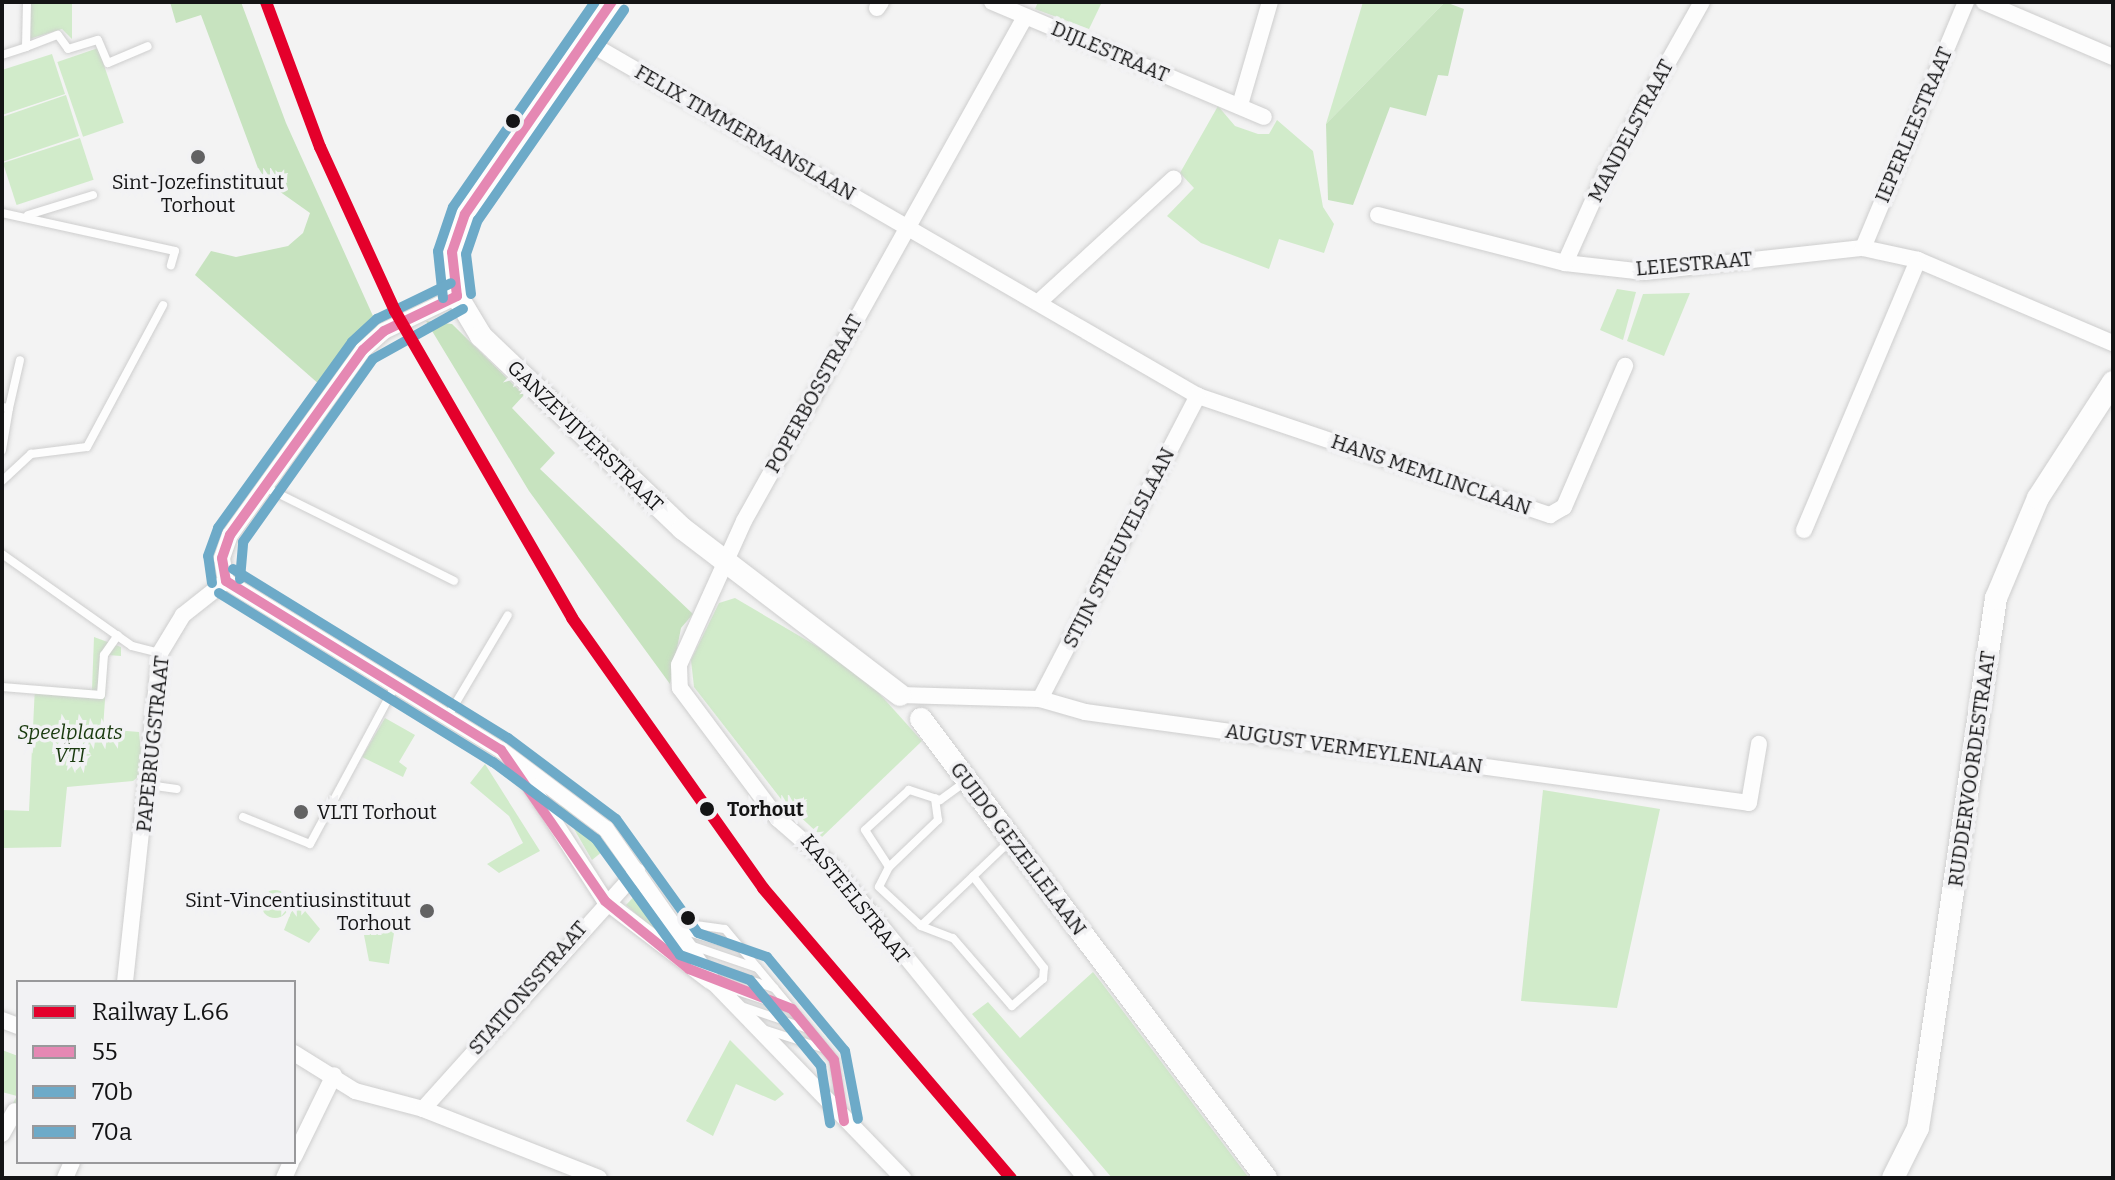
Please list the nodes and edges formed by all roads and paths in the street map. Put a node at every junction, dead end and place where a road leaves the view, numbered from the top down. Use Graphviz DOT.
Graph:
graph roads {
  1 [pos="27,2"];
  2 [pos="612,2"];
  3 [pos="992,2"];
  4 [pos="1270,2"];
  5 [pos="1702,2"];
  6 [pos="1966,2"];
  7 [pos="1984,2"];
  8 [pos="1025,17"];
  9 [pos="584,40"];
  10 [pos="148,46"];
  11 [pos="26,47"];
  12 [pos="2,55"];
  13 [pos="2113,57"];
  14 [pos="1234,102"];
  15 [pos="1264,117"];
  16 [pos="1174,178"];
  17 [pos="93,195"];
  18 [pos="2,213"];
  19 [pos="1378,215"];
  20 [pos="19,216"];
  21 [pos="906,225"];
  22 [pos="1863,248"];
  23 [pos="1918,260"];
  24 [pos="1565,263"];
  25 [pos="171,265"];
  26 [pos="457,296"];
  27 [pos="1041,300"];
  28 [pos="163,305"];
  29 [pos="2113,343"];
  30 [pos="20,360"];
  31 [pos="1625,366"];
  32 [pos="2113,382"];
  33 [pos="1198,396"];
  34 [pos="6,408"];
  35 [pos="2,450"];
  36 [pos="2,481"];
  37 [pos="264,487"];
  38 [pos="1804,530"];
  39 [pos="2,554"];
  40 [pos="727,565"];
  41 [pos="226,581"];
  42 [pos="454,581"];
  43 [pos="508,615"];
  44 [pos="118,635"];
  45 [pos="160,653"];
  46 [pos="2,687"];
  47 [pos="394,688"];
  48 [pos="900,695"];
  49 [pos="1040,699"];
  50 [pos="921,719"];
  51 [pos="445,721"];
  52 [pos="1759,744"];
  53 [pos="519,768"];
  54 [pos="966,781"];
  55 [pos="148,785"];
  56 [pos="177,789"];
  57 [pos="935,798"];
  58 [pos="243,817"];
  59 [pos="1011,840"];
  60 [pos="889,867"];
  61 [pos="637,871"];
  62 [pos="973,876"];
  63 [pos="605,901"];
  64 [pos="676,925"];
  65 [pos="921,926"];
  66 [pos="689,945"];
  67 [pos="741,948"];
  68 [pos="701,964"];
  69 [pos="758,968"];
  70 [pos="125,980"];
  71 [pos="714,983"];
  72 [pos="775,989"];
  73 [pos="733,1004"];
  74 [pos="792,1009"];
  75 [pos="754,1027"];
  76 [pos="808,1029"];
  77 [pos="824,1048"];
  78 [pos="296,1054"];
  79 [pos="334,1075"];
  80 [pos="423,1109"];
  81 [pos="15,1111"];
  82 [pos="844,1121"];
  83 [pos="2,1134"];
  84 [pos="296,1153"];
  85 [pos="599,1178"];
  86 [pos="903,1178"];
  87 [pos="1086,1178"];
  88 [pos="1266,1178"];
  89 [pos="1893,1178"];
  1 -- 11 [label="lane"];
  2 -- 9 [label="street"];
  3 -- 8 [label="street, DIJLESTRAAT"];
  4 -- 14 [label="street"];
  5 -- 24 [label="street, MANDELSTRAAT"];
  6 -- 22 [label="street, IEPERLEESTRAAT"];
  7 -- 13 [label="street"];
  8 -- 14 [label="street, DIJLESTRAAT"];
  8 -- 21 [label="street, POPERBOSSTRAAT"];
  9 -- 21 [label="street, FELIX TIMMERMANSLAAN"];
  9 -- 26 [label="street"];
  10 -- 11 [label="lane"];
  11 -- 12 [label="lane"];
  14 -- 15 [label="street, DIJLESTRAAT"];
  16 -- 27 [label="street"];
  17 -- 20 [label="lane"];
  18 -- 20 [label="lane"];
  19 -- 24 [label="street, LEIESTRAAT"];
  20 -- 25 [label="lane"];
  21 -- 27 [label="street"];
  21 -- 40 [label="street, POPERBOSSTRAAT"];
  22 -- 23 [label="street, LEIESTRAAT"];
  22 -- 24 [label="street, LEIESTRAAT"];
  23 -- 29 [label="street, LEIESTRAAT"];
  23 -- 38 [label="street"];
  26 -- 37 [label="street"];
  26 -- 40 [label="street, GANZEVIJVERSTRAAT"];
  27 -- 33 [label="street"];
  28 -- 36 [label="lane"];
  30 -- 34 [label="lane"];
  31 -- 33 [label="street, HANS MEMLINCLAAN"];
  32 -- 89 [label="street, RUDDERVOORDESTRAAT"];
  33 -- 49 [label="street, STIJN STREUVELSLAAN"];
  34 -- 35 [label="lane"];
  37 -- 41 [label="street"];
  37 -- 42 [label="lane"];
  39 -- 44 [label="lane"];
  40 -- 48 [label="street, GUIDO GEZELLELAAN"];
  40 -- 87 [label="street, KASTEELSTRAAT"];
  41 -- 45 [label="street, PAPEBRUGSTRAAT"];
  41 -- 47 [label="street"];
  43 -- 51 [label="lane"];
  44 -- 45 [label="lane"];
  44 -- 46 [label="lane"];
  45 -- 55 [label="street, PAPEBRUGSTRAAT"];
  47 -- 51 [label="street"];
  47 -- 58 [label="lane"];
  48 -- 49 [label="street, AUGUST VERMEYLENLAAN"];
  48 -- 50 [label="street, GUIDO GEZELLELAAN"];
  49 -- 52 [label="street, AUGUST VERMEYLENLAAN"];
  50 -- 54 [label="street, GUIDO GEZELLELAAN"];
  51 -- 53 [label="street"];
  53 -- 61 [label="street"];
  53 -- 63 [label="street"];
  54 -- 57 [label="lane"];
  54 -- 59 [label="street, GUIDO GEZELLELAAN"];
  55 -- 56 [label="lane"];
  55 -- 70 [label="street, PAPEBRUGSTRAAT"];
  57 -- 60 [label="lane"];
  57 -- 60 [label="lane"];
  59 -- 62 [label="lane"];
  59 -- 88 [label="street, GUIDO GEZELLELAAN"];
  60 -- 65 [label="lane"];
  61 -- 63 [label="street, STATIONSSTRAAT"];
  61 -- 64 [label="street"];
  62 -- 65 [label="lane"];
  62 -- 65 [label="lane"];
  63 -- 71 [label="street"];
  63 -- 80 [label="street, STATIONSSTRAAT"];
  64 -- 66 [label="street"];
  64 -- 67 [label="lane"];
  64 -- 67 [label="lane"];
  66 -- 68 [label="street"];
  66 -- 69 [label="lane"];
  67 -- 69 [label="lane"];
  68 -- 71 [label="street"];
  68 -- 72 [label="lane"];
  69 -- 72 [label="lane"];
  71 -- 73 [label="street"];
  71 -- 74 [label="lane"];
  72 -- 74 [label="lane"];
  73 -- 75 [label="street"];
  73 -- 76 [label="lane"];
  74 -- 76 [label="lane"];
  75 -- 77 [label="lane"];
  75 -- 82 [label="street"];
  76 -- 77 [label="lane"];
  77 -- 82 [label="lane"];
  78 -- 79 [label="street"];
  79 -- 80 [label="street"];
  79 -- 84 [label="street"];
  80 -- 85 [label="street"];
  81 -- 83 [label="street"];
  82 -- 86 [label="street"];
}
